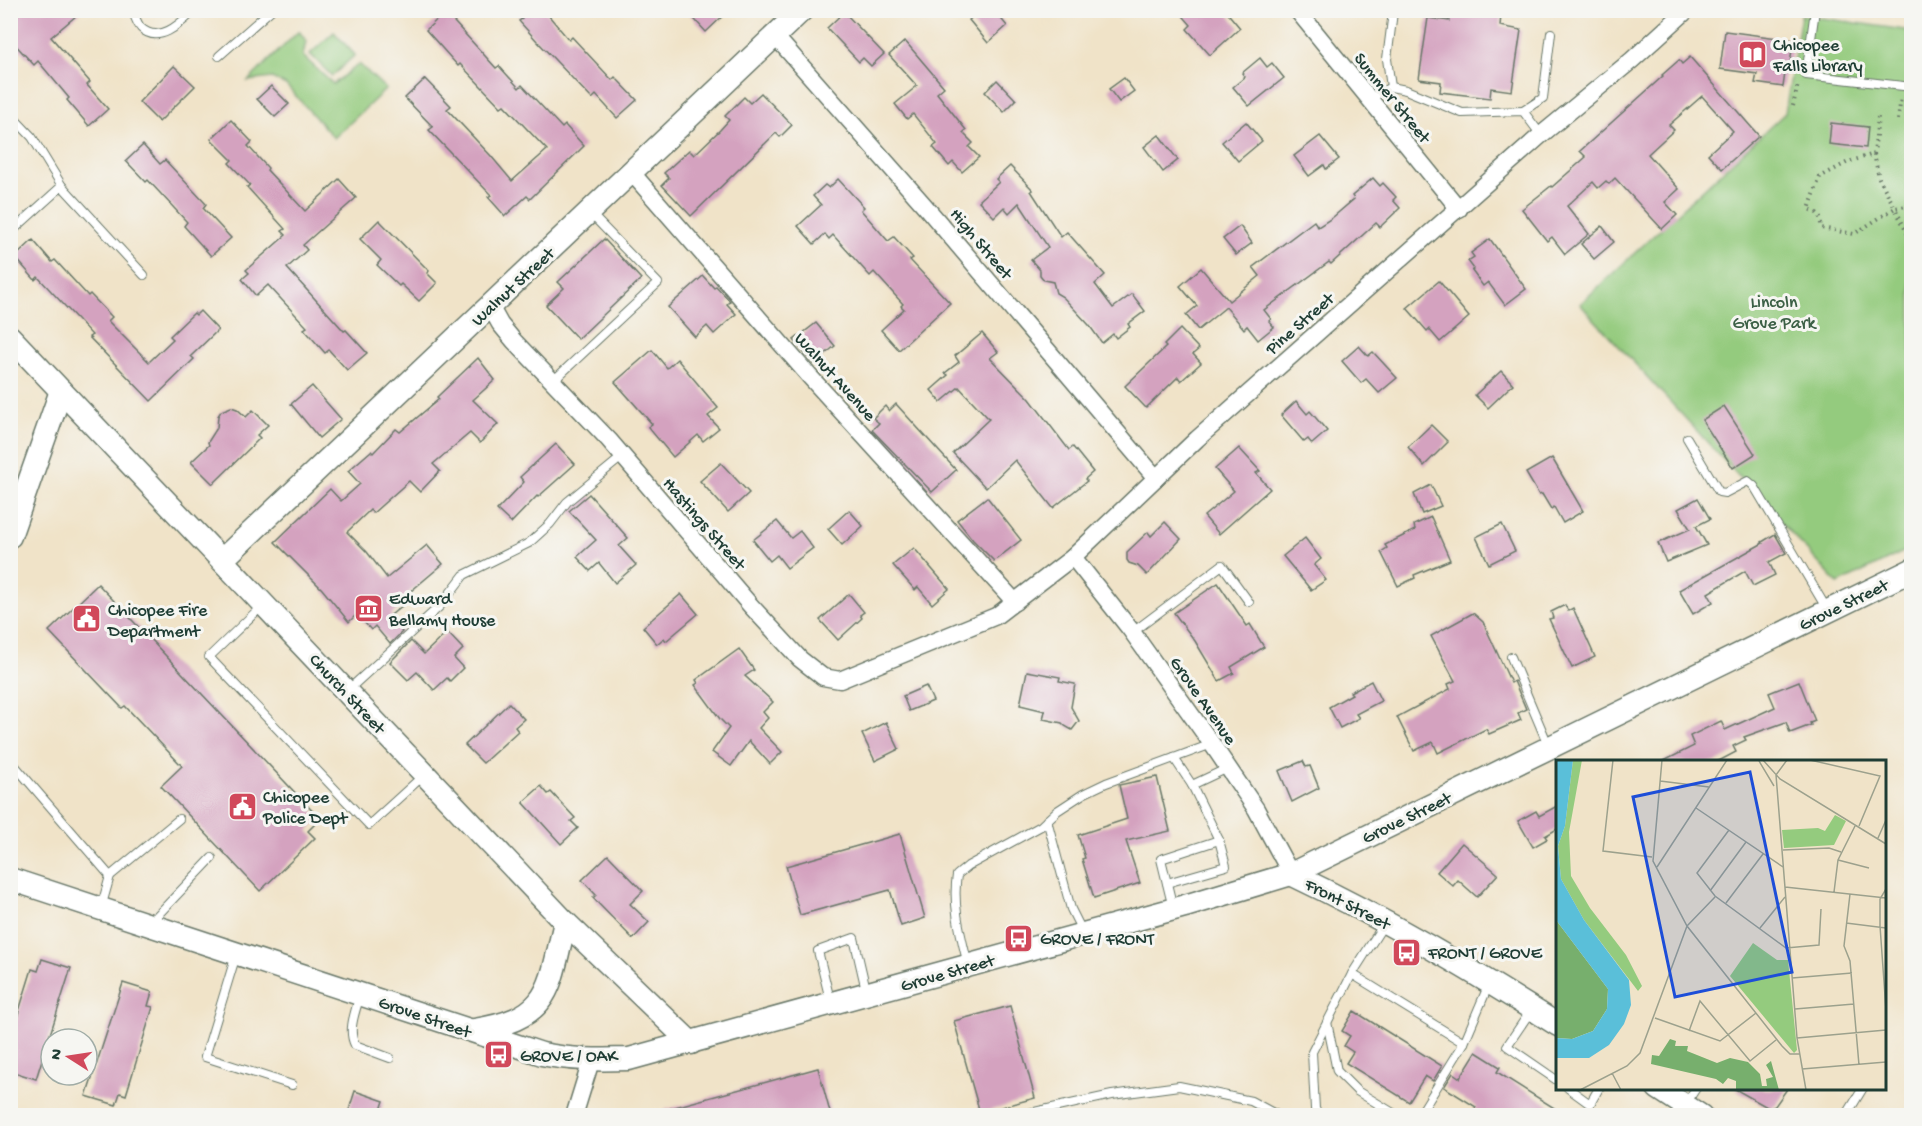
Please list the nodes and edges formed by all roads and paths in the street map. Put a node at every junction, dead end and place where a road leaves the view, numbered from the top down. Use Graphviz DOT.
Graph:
graph roads {
  1 [pos="132,10"];
  2 [pos="195,10"];
  3 [pos="271,10"];
  4 [pos="802,10"];
  5 [pos="1297,10"];
  6 [pos="1687,10"];
  7 [pos="1815,10"];
  8 [pos="1393,12"];
  9 [pos="1551,33"];
  10 [pos="775,36"];
  11 [pos="219,56"];
  12 [pos="1796,86"];
  13 [pos="1390,87"];
  14 [pos="1911,87"];
  15 [pos="1900,98"];
  16 [pos="1368,99"];
  17 [pos="1793,106"];
  18 [pos="1523,111"];
  19 [pos="10,114"];
  20 [pos="1878,117"];
  21 [pos="1898,120"];
  22 [pos="1541,135"];
  23 [pos="1874,154"];
  24 [pos="632,173"];
  25 [pos="63,186"];
  26 [pos="1911,205"];
  27 [pos="1895,208"];
  28 [pos="1459,209"];
  29 [pos="590,212"];
  30 [pos="10,233"];
  31 [pos="1911,243"];
  32 [pos="144,275"];
  33 [pos="490,306"];
  34 [pos="10,338"];
  35 [pos="552,382"];
  36 [pos="61,390"];
  37 [pos="1687,438"];
  38 [pos="623,456"];
  39 [pos="1155,478"];
  40 [pos="15,507"];
  41 [pos="10,536"];
  42 [pos="1073,557"];
  43 [pos="222,560"];
  44 [pos="1911,570"];
  45 [pos="1015,602"];
  46 [pos="1249,602"];
  47 [pos="265,604"];
  48 [pos="1828,611"];
  49 [pos="1133,632"];
  50 [pos="927,646"];
  51 [pos="1511,657"];
  52 [pos="346,692"];
  53 [pos="1212,744"];
  54 [pos="1549,748"];
  55 [pos="1174,758"];
  56 [pos="10,760"];
  57 [pos="1228,768"];
  58 [pos="425,774"];
  59 [pos="1192,785"];
  60 [pos="179,819"];
  61 [pos="1047,820"];
  62 [pos="1219,840"];
  63 [pos="212,858"];
  64 [pos="1292,874"];
  65 [pos="110,876"];
  66 [pos="10,879"];
  67 [pos="1167,883"];
  68 [pos="101,908"];
  69 [pos="1173,909"];
  70 [pos="1386,921"];
  71 [pos="565,922"];
  72 [pos="150,924"];
  73 [pos="1083,934"];
  74 [pos="237,953"];
  75 [pos="968,966"];
  76 [pos="1352,975"];
  77 [pos="1490,982"];
  78 [pos="360,994"];
  79 [pos="867,994"];
  80 [pos="831,1004"];
  81 [pos="1532,1009"];
  82 [pos="1327,1022"];
  83 [pos="1556,1024"];
  84 [pos="468,1031"];
  85 [pos="691,1043"];
  86 [pos="1464,1043"];
  87 [pos="390,1058"];
  88 [pos="591,1061"];
  89 [pos="1556,1080"];
  90 [pos="292,1085"];
  91 [pos="1569,1090"];
  92 [pos="1598,1090"];
  93 [pos="1660,1090"];
  94 [pos="1862,1090"];
  95 [pos="1690,1106"];
  96 [pos="574,1116"];
  97 [pos="1016,1116"];
  98 [pos="1280,1116"];
  99 [pos="1319,1116"];
  100 [pos="1398,1116"];
  101 [pos="1419,1116"];
  102 [pos="1846,1116"];
  1 -- 2 [label="lane"];
  3 -- 11 [label="lane"];
  4 -- 10 [label="main road, Walnut Street"];
  5 -- 16 [label="street, Summer Street"];
  6 -- 22 [label="street, Pine Street"];
  7 -- 14 [label="lane"];
  8 -- 13 [label="lane"];
  9 -- 18 [label="lane"];
  10 -- 24 [label="main road, Walnut Street"];
  10 -- 39 [label="street, High Street"];
  12 -- 17 [label="path"];
  13 -- 16 [label="lane"];
  13 -- 18 [label="lane"];
  15 -- 21 [label="path"];
  16 -- 28 [label="street, Summer Street"];
  18 -- 22 [label="lane"];
  19 -- 25 [label="lane"];
  20 -- 23 [label="path"];
  22 -- 28 [label="street, Pine Street"];
  23 -- 27 [label="path"];
  23 -- 27 [label="path"];
  24 -- 29 [label="main road, Walnut Street"];
  24 -- 45 [label="street, Walnut Avenue"];
  25 -- 30 [label="lane"];
  25 -- 32 [label="lane"];
  26 -- 27 [label="path"];
  27 -- 31 [label="path"];
  28 -- 39 [label="street, Pine Street"];
  29 -- 33 [label="main road, Walnut Street"];
  29 -- 35 [label="lane"];
  33 -- 35 [label="street, Hastings Street"];
  33 -- 43 [label="main road, Walnut Street"];
  34 -- 36 [label="main road, Church Street"];
  35 -- 38 [label="street, Hastings Street"];
  36 -- 40 [label="main road"];
  36 -- 43 [label="main road, Church Street"];
  37 -- 48 [label="lane"];
  38 -- 50 [label="street, Hastings Street"];
  38 -- 52 [label="lane"];
  39 -- 42 [label="street, Pine Street"];
  40 -- 41 [label="main road"];
  42 -- 45 [label="street, Pine Street"];
  42 -- 49 [label="street, Grove Avenue"];
  43 -- 47 [label="main road, Church Street"];
  44 -- 48 [label="main road, Grove Street"];
  45 -- 50 [label="street, Pine Street"];
  46 -- 49 [label="lane"];
  47 -- 52 [label="main road, Church Street"];
  47 -- 58 [label="lane"];
  48 -- 54 [label="main road, Grove Street"];
  49 -- 53 [label="street, Grove Avenue"];
  51 -- 54 [label="lane"];
  52 -- 58 [label="main road, Church Street"];
  53 -- 55 [label="lane"];
  53 -- 57 [label="street, Grove Avenue"];
  54 -- 64 [label="main road, Grove Street"];
  55 -- 59 [label="lane"];
  55 -- 61 [label="lane"];
  56 -- 65 [label="lane"];
  57 -- 59 [label="lane"];
  57 -- 64 [label="street, Grove Avenue"];
  58 -- 71 [label="main road, Church Street"];
  59 -- 62 [label="lane"];
  60 -- 65 [label="lane"];
  61 -- 73 [label="lane"];
  61 -- 75 [label="lane"];
  62 -- 67 [label="lane"];
  62 -- 67 [label="lane"];
  63 -- 72 [label="lane"];
  64 -- 69 [label="main road, Grove Street"];
  64 -- 70 [label="main road, Front Street"];
  65 -- 68 [label="lane"];
  66 -- 68 [label="main road, Grove Street"];
  67 -- 69 [label="lane"];
  68 -- 72 [label="main road, Grove Street"];
  69 -- 73 [label="main road, Grove Street"];
  70 -- 76 [label="lane"];
  70 -- 77 [label="main road, Front Street"];
  71 -- 84 [label="main road"];
  71 -- 85 [label="main road, Church Street"];
  72 -- 74 [label="main road, Grove Street"];
  73 -- 75 [label="main road, Grove Street"];
  74 -- 78 [label="main road, Grove Street"];
  74 -- 90 [label="lane"];
  75 -- 79 [label="main road, Grove Street"];
  76 -- 82 [label="lane"];
  76 -- 86 [label="lane"];
  77 -- 81 [label="main road, Front Street"];
  77 -- 86 [label="lane"];
  78 -- 84 [label="main road, Grove Street"];
  78 -- 87 [label="lane"];
  79 -- 80 [label="main road, Grove Street"];
  79 -- 80 [label="lane"];
  80 -- 85 [label="main road, Grove Street"];
  81 -- 83 [label="main road, Front Street"];
  81 -- 89 [label="lane"];
  82 -- 99 [label="lane"];
  82 -- 100 [label="lane"];
  84 -- 88 [label="main road, Grove Street"];
  85 -- 88 [label="main road, Grove Street"];
  86 -- 101 [label="lane"];
  88 -- 96 [label="street"];
  91 -- 92 [label="lane"];
  93 -- 95 [label="main road"];
  94 -- 102 [label="lane"];
  97 -- 98 [label="lane"];
}
